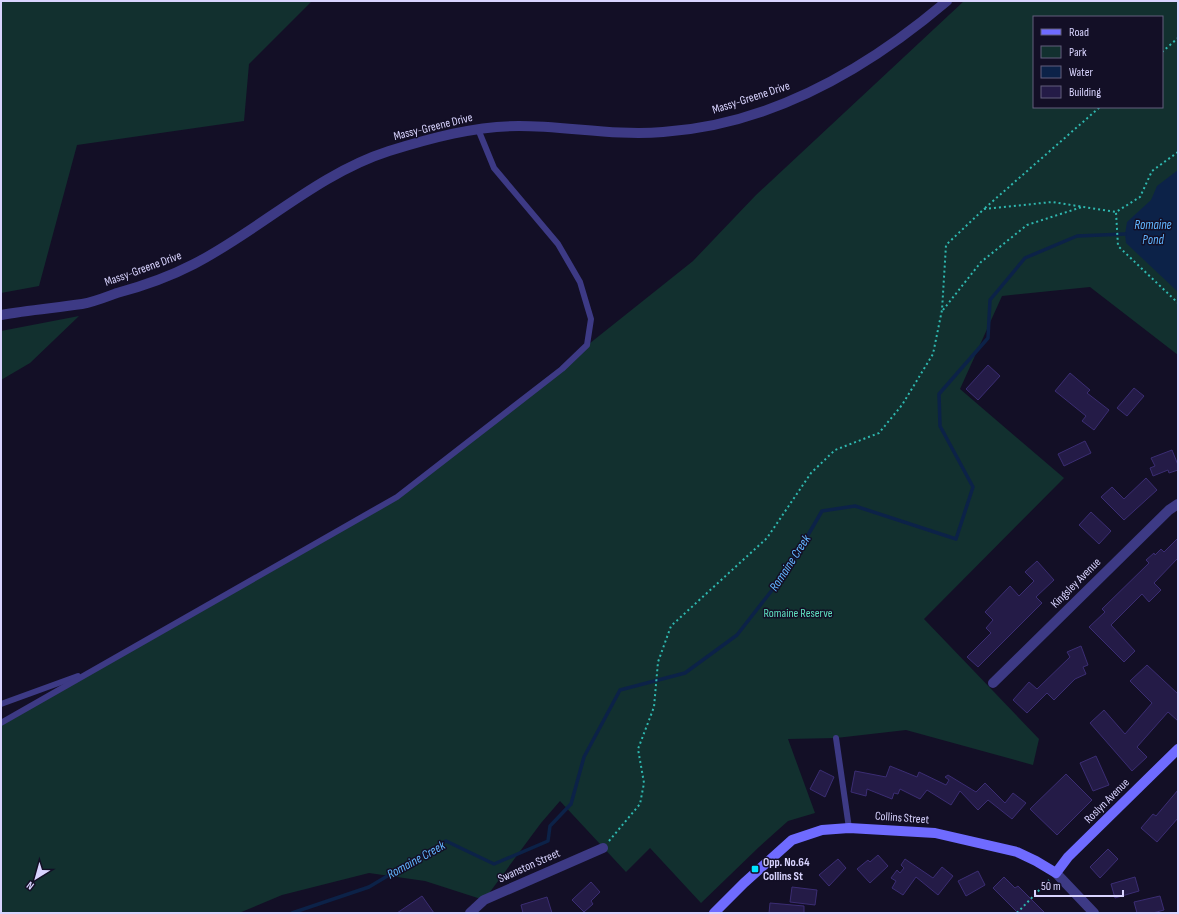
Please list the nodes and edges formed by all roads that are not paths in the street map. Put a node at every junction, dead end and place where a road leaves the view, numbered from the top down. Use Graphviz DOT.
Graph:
graph roads {
  1 [pos="947,1"];
  2 [pos="478,129"];
  3 [pos="1,315"];
  4 [pos="1178,504"];
  5 [pos="95,670"];
  6 [pos="993,683"];
  7 [pos="1,704"];
  8 [pos="1,724"];
  9 [pos="836,738"];
  10 [pos="1178,749"];
  11 [pos="849,828"];
  12 [pos="603,848"];
  13 [pos="1056,874"];
  14 [pos="470,913"];
  15 [pos="714,913"];
  16 [pos="1094,913"];
  1 -- 2 [label="street, Massy-Greene Drive"];
  2 -- 3 [label="street, Massy-Greene Drive"];
  2 -- 5 [label="lane"];
  4 -- 6 [label="street, Kingsley Avenue"];
  5 -- 7 [label="lane"];
  5 -- 8 [label="lane"];
  9 -- 11 [label="lane"];
  10 -- 13 [label="street, Roslyn Avenue"];
  11 -- 13 [label="street, Collins Street"];
  11 -- 15 [label="street, Collins Street"];
  12 -- 14 [label="street, Swanston Street"];
  13 -- 16 [label="street, Collins Street"];
}
